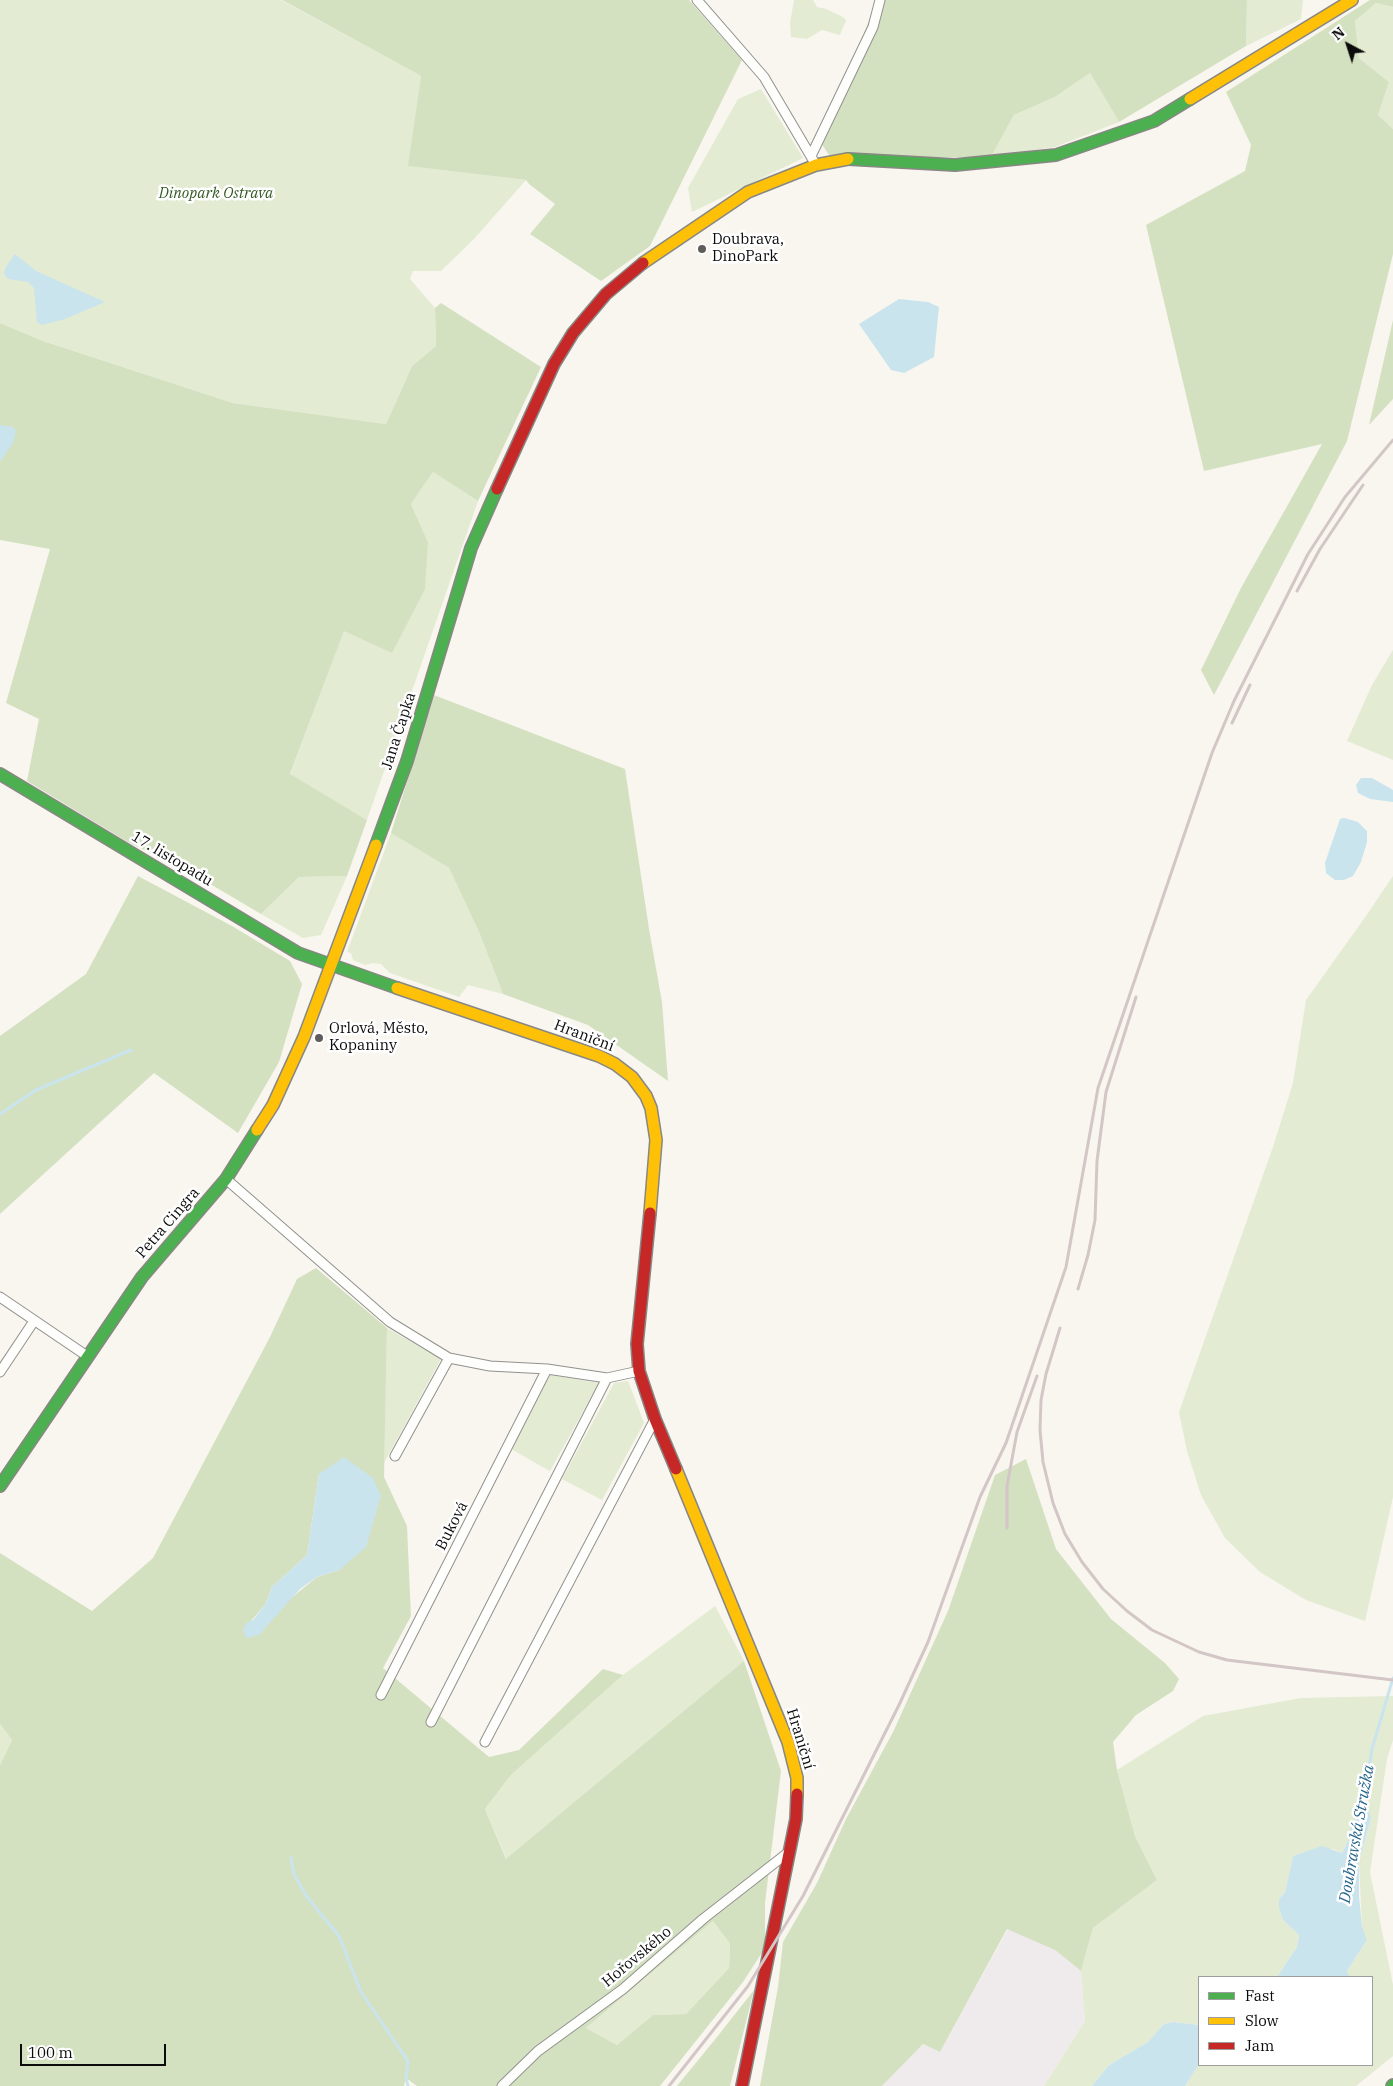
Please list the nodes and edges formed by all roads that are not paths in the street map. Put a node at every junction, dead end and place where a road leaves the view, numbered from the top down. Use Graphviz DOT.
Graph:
graph roads {
  1 [pos="697,0"];
  2 [pos="880,0"];
  3 [pos="1352,0"];
  4 [pos="814,160"];
  5 [pos="0,774"];
  6 [pos="330,966"];
  7 [pos="226,1179"];
  8 [pos="0,1297"];
  9 [pos="34,1321"];
  10 [pos="87,1356"];
  11 [pos="449,1358"];
  12 [pos="547,1369"];
  13 [pos="639,1371"];
  14 [pos="0,1372"];
  15 [pos="607,1378"];
  16 [pos="654,1419"];
  17 [pos="395,1456"];
  18 [pos="0,1486"];
  19 [pos="381,1695"];
  20 [pos="431,1722"];
  21 [pos="484,1742"];
  22 [pos="790,1851"];
  23 [pos="502,2086"];
  24 [pos="742,2086"];
  1 -- 4 [label="street"];
  2 -- 4 [label="street"];
  3 -- 4 [label="street, Jana Čapka"];
  4 -- 6 [label="street, Jana Čapka"];
  5 -- 6 [label="street, 17. listopadu"];
  6 -- 7 [label="street, Petra Cingra"];
  6 -- 13 [label="street, Hraniční"];
  7 -- 10 [label="street, Petra Cingra"];
  7 -- 11 [label="street"];
  8 -- 9 [label="street"];
  9 -- 10 [label="street"];
  9 -- 14 [label="street"];
  10 -- 18 [label="street, Petra Cingra"];
  11 -- 12 [label="street"];
  11 -- 17 [label="street"];
  12 -- 15 [label="street"];
  12 -- 19 [label="street, Buková"];
  13 -- 15 [label="street"];
  13 -- 16 [label="street, Hraniční"];
  15 -- 20 [label="street"];
  16 -- 21 [label="street"];
  16 -- 22 [label="street, Hraniční"];
  22 -- 23 [label="street, Hořovského"];
  22 -- 24 [label="street, Hraniční"];
}
